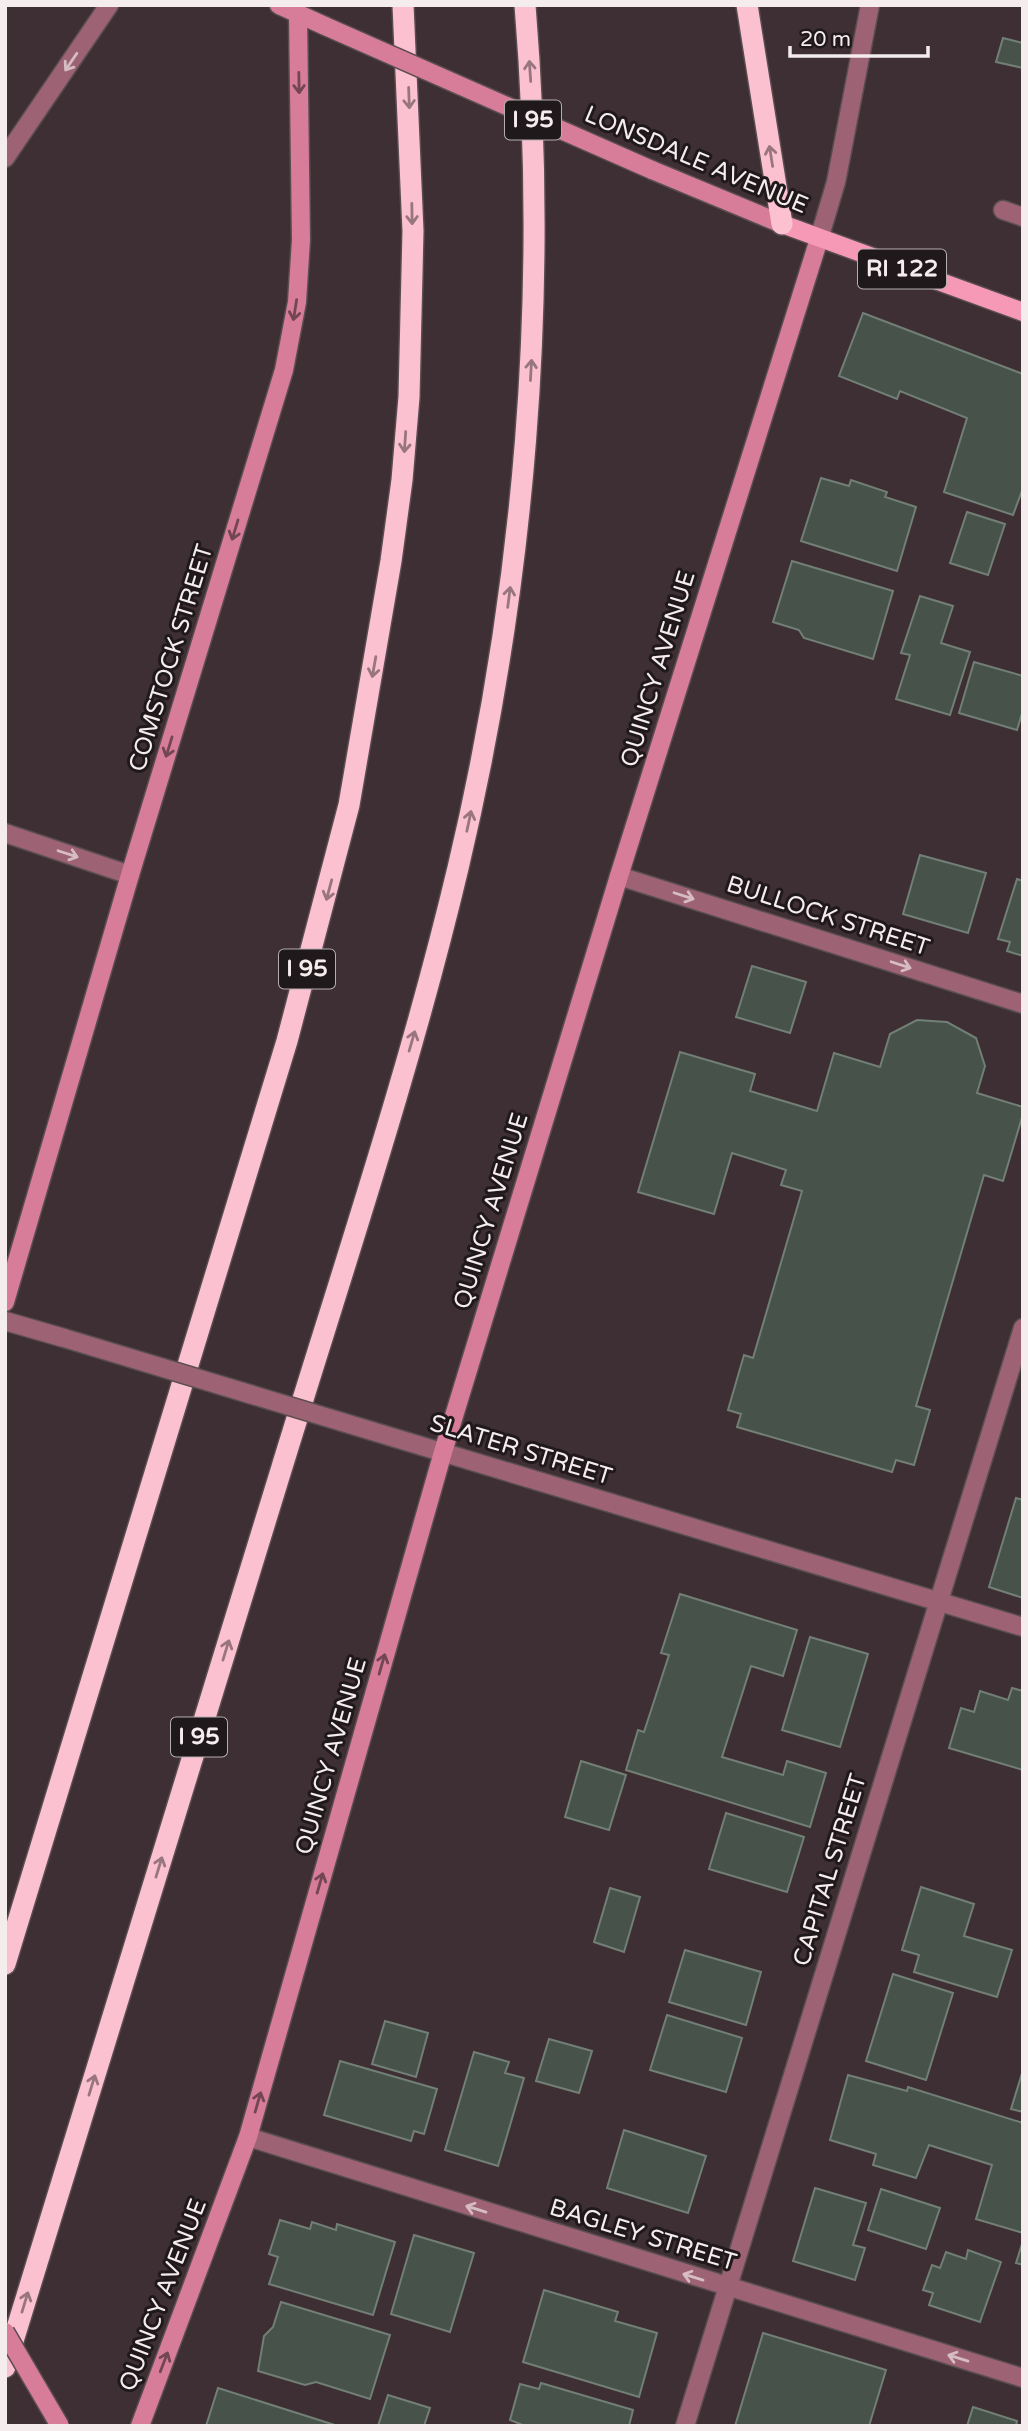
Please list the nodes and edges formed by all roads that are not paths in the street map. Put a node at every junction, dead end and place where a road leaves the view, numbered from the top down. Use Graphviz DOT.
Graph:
graph roads {
  1 [pos="109,5"];
  2 [pos="279,5"];
  3 [pos="403,5"];
  4 [pos="525,5"];
  5 [pos="747,5"];
  6 [pos="870,5"];
  7 [pos="298,15"];
  8 [pos="5,158"];
  9 [pos="1003,210"];
  10 [pos="1023,218"];
  11 [pos="782,223"];
  12 [pos="819,239"];
  13 [pos="1023,312"];
  14 [pos="5,833"];
  15 [pos="130,874"];
  16 [pos="619,876"];
  17 [pos="1023,1004"];
  18 [pos="5,1302"];
  19 [pos="5,1321"];
  20 [pos="1023,1328"];
  21 [pos="443,1452"];
  22 [pos="937,1601"];
  23 [pos="1023,1628"];
  24 [pos="65,1767"];
  25 [pos="5,1919"];
  26 [pos="5,1965"];
  27 [pos="248,2137"];
  28 [pos="729,2288"];
  29 [pos="5,2332"];
  30 [pos="5,2367"];
  31 [pos="1023,2378"];
  32 [pos="60,2426"];
  33 [pos="140,2426"];
  34 [pos="685,2426"];
  1 -- 8 [label="street, one-way"];
  2 -- 7 [label="street, LONSDALE AVENUE / RI 122"];
  3 -- 24 [label="highway, I 95, one-way"];
  30 -- 4 [label="highway, I 95, one-way"];
  11 -- 5 [label="highway, one-way"];
  6 -- 12 [label="street, QUINCY AVENUE"];
  7 -- 11 [label="street, LONSDALE AVENUE / RI 122, bridge"];
  7 -- 15 [label="street, COMSTOCK STREET, one-way"];
  9 -- 10 [label="street"];
  11 -- 12 [label="main road, LONSDALE AVENUE / RI 122"];
  12 -- 13 [label="main road, LONSDALE AVENUE / RI 122"];
  12 -- 16 [label="street, QUINCY AVENUE"];
  14 -- 15 [label="street, one-way"];
  15 -- 18 [label="street, COMSTOCK STREET"];
  16 -- 17 [label="street, BULLOCK STREET, one-way"];
  16 -- 21 [label="street, QUINCY AVENUE"];
  19 -- 21 [label="street, SLATER STREET, bridge"];
  20 -- 22 [label="street, CAPITAL STREET"];
  21 -- 22 [label="street, SLATER STREET"];
  27 -- 21 [label="street, QUINCY AVENUE, one-way"];
  22 -- 23 [label="street, SLATER STREET"];
  22 -- 28 [label="street, CAPITAL STREET"];
  24 -- 25 [label="highway"];
  24 -- 26 [label="highway, I 95"];
  28 -- 27 [label="street, BAGLEY STREET, one-way"];
  33 -- 27 [label="street, QUINCY AVENUE, one-way"];
  31 -- 28 [label="street, BAGLEY STREET, one-way"];
  28 -- 34 [label="street, CAPITAL STREET"];
  29 -- 32 [label="street, bridge"];
}
